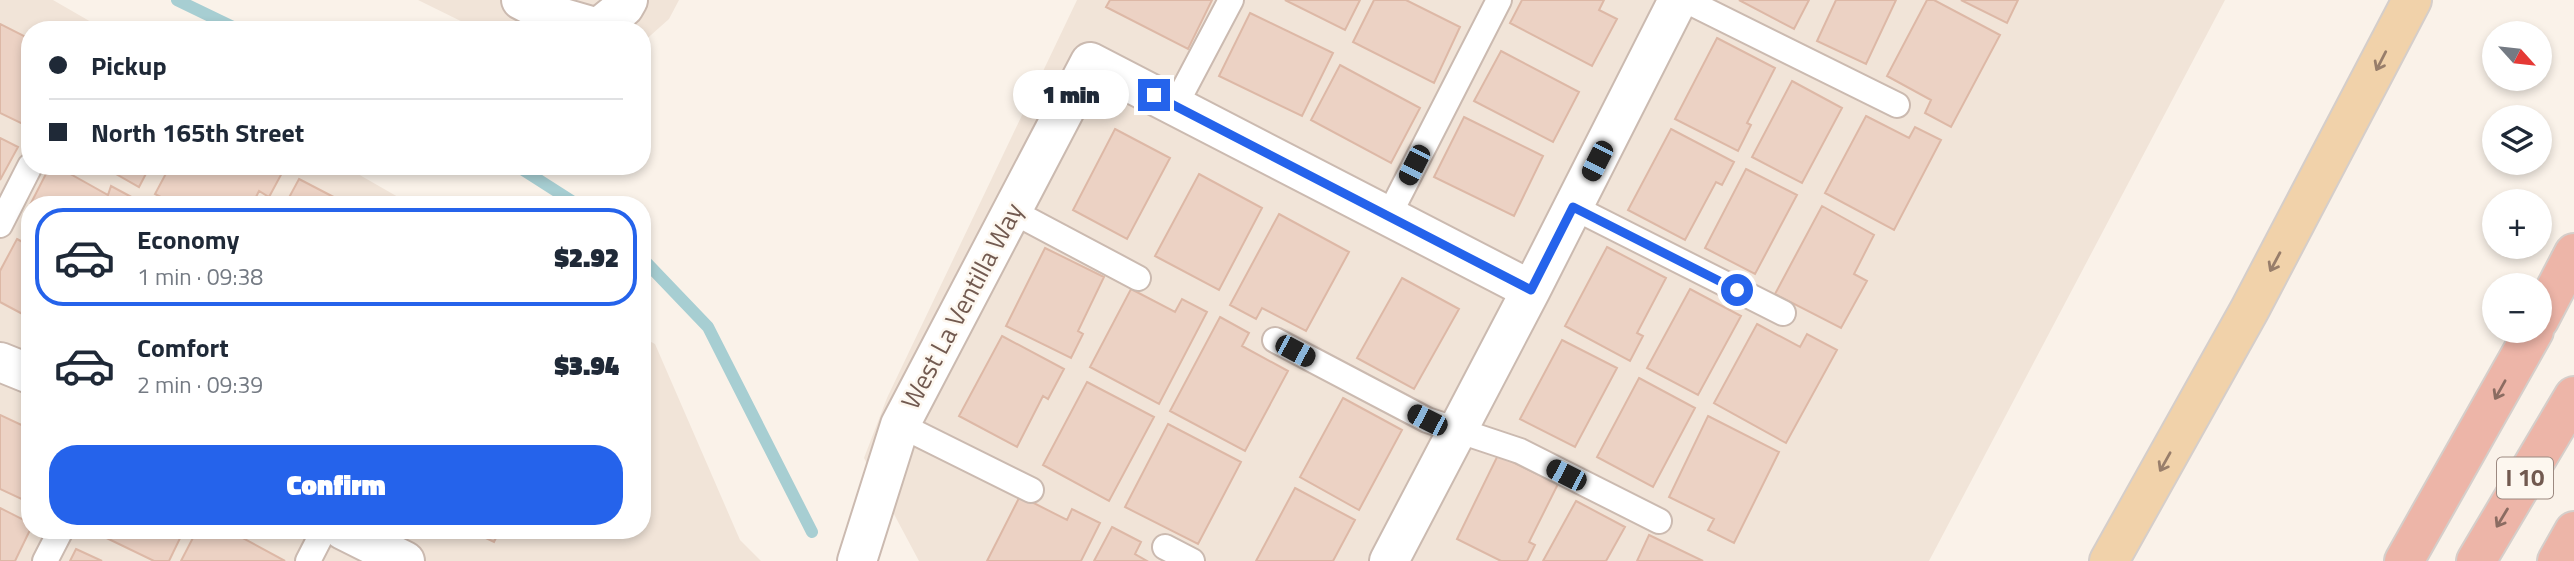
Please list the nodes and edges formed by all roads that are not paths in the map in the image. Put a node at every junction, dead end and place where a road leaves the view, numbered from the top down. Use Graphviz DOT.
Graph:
graph roads {
  1 [pos="521,0"];
  2 [pos="628,0"];
  3 [pos="1231,0"];
  4 [pos="1499,0"];
  5 [pos="1678,0"];
  6 [pos="1685,0"];
  7 [pos="2412,0"];
  8 [pos="574,21"];
  9 [pos="606,21"];
  10 [pos="1897,105"];
  11 [pos="1175,106"];
  12 [pos="25,175"];
  13 [pos="1573,207"];
  14 [pos="1012,211"];
  15 [pos="1388,216"];
  16 [pos="0,225"];
  17 [pos="2574,253"];
  18 [pos="1138,278"];
  19 [pos="1531,290"];
  20 [pos="2552,295"];
  21 [pos="1783,313"];
  22 [pos="1275,340"];
  23 [pos="2527,343"];
  24 [pos="0,362"];
  25 [pos="21,370"];
  26 [pos="2574,396"];
  27 [pos="900,425"];
  28 [pos="1457,431"];
  29 [pos="1031,490"];
  30 [pos="1659,522"];
  31 [pos="2574,531"];
  32 [pos="56,539"];
  33 [pos="319,539"];
  34 [pos="369,539"];
  35 [pos="1165,547"];
  36 [pos="45,561"];
  37 [pos="308,561"];
  38 [pos="405,561"];
  39 [pos="858,561"];
  40 [pos="1192,561"];
  41 [pos="1389,561"];
  42 [pos="2109,561"];
  43 [pos="2404,561"];
  44 [pos="2476,561"];
  45 [pos="2557,561"];
  1 -- 8 [label="street"];
  2 -- 9 [label="street"];
  3 -- 11 [label="lane"];
  4 -- 15 [label="lane"];
  5 -- 13 [label="street"];
  6 -- 10 [label="lane"];
  7 -- 42 [label="main road, one-way"];
  11 -- 14 [label="street, West La Ventilla Way"];
  11 -- 15 [label="street"];
  12 -- 16 [label="lane"];
  13 -- 19 [label="street"];
  13 -- 21 [label="lane"];
  14 -- 18 [label="lane"];
  14 -- 27 [label="street, West La Ventilla Way"];
  15 -- 19 [label="street"];
  17 -- 20 [label="highway"];
  19 -- 28 [label="street"];
  22 -- 28 [label="lane"];
  23 -- 43 [label="highway, one-way"];
  24 -- 25 [label="street"];
  26 -- 44 [label="highway, I 10, one-way"];
  27 -- 29 [label="lane"];
  27 -- 39 [label="street, West La Ventilla Way"];
  28 -- 30 [label="lane"];
  28 -- 41 [label="street"];
  31 -- 45 [label="highway"];
  32 -- 36 [label="lane"];
  33 -- 37 [label="lane"];
  34 -- 38 [label="street"];
  35 -- 40 [label="lane"];
}
